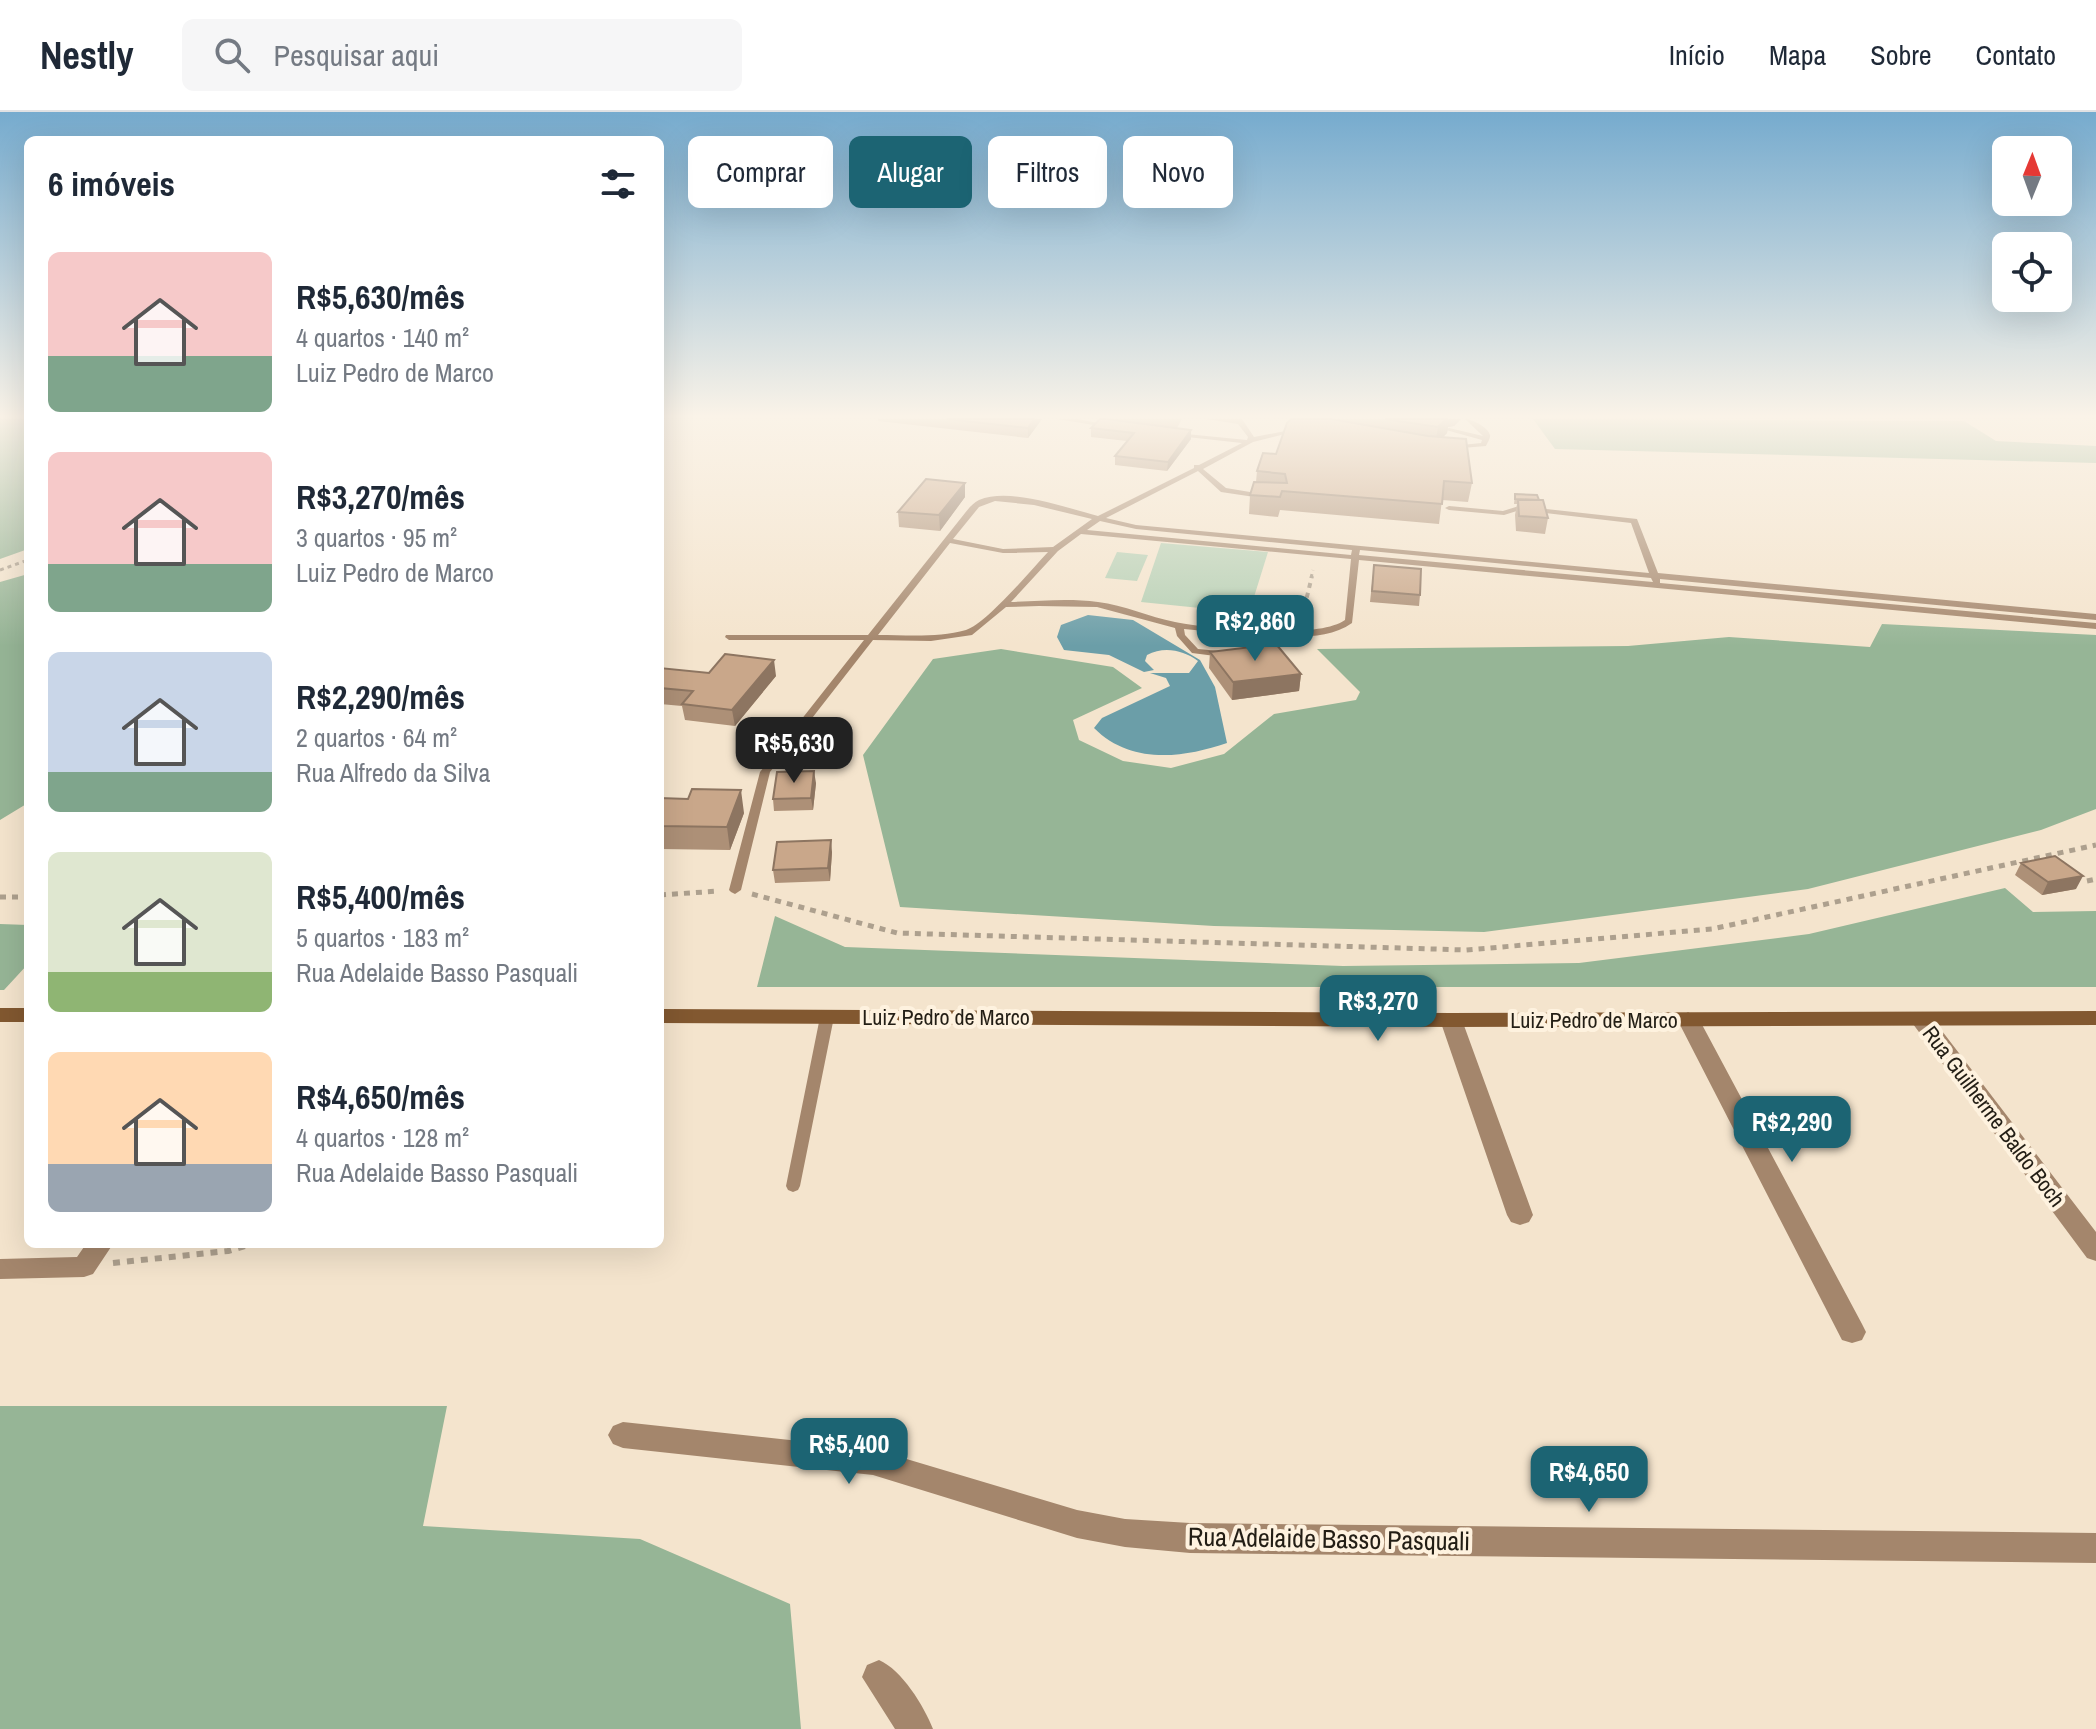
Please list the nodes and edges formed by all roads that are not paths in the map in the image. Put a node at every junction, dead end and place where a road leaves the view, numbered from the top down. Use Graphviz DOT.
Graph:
graph roads {
  1 [pos="1145,494"];
  2 [pos="1239,494"];
  3 [pos="1280,498"];
  4 [pos="1449,508"];
  5 [pos="1096,520"];
  6 [pos="1081,532"];
  7 [pos="1134,532"];
  8 [pos="948,540"];
  9 [pos="1055,549"];
  10 [pos="1003,551"];
  11 [pos="1356,552"];
  12 [pos="1041,564"];
  13 [pos="1656,580"];
  14 [pos="1004,605"];
  15 [pos="2096,617"];
  16 [pos="1179,626"];
  17 [pos="2096,626"];
  18 [pos="1263,632"];
  19 [pos="729,637"];
  20 [pos="869,638"];
  21 [pos="742,804"];
  22 [pos="755,804"];
  23 [pos="735,890"];
  24 [pos="0,1015"];
  25 [pos="24,1015"];
  26 [pos="664,1016"];
  27 [pos="827,1017"];
  28 [pos="2096,1018"];
  29 [pos="1688,1019"];
  30 [pos="1921,1019"];
  31 [pos="1451,1020"];
  32 [pos="793,1186"];
  33 [pos="1520,1215"];
  34 [pos="97,1248"];
  35 [pos="2096,1251"];
  36 [pos="0,1269"];
  37 [pos="1852,1332"];
  38 [pos="623,1435"];
  39 [pos="2096,1548"];
  40 [pos="879,1677"];
  41 [pos="916,1729"];
  1 -- 5 [label="lane"];
  2 -- 3 [label="lane"];
  4 -- 13 [label="lane"];
  5 -- 6 [label="lane"];
  5 -- 7 [label="lane"];
  5 -- 8 [label="lane"];
  6 -- 7 [label="lane"];
  6 -- 9 [label="lane"];
  7 -- 11 [label="lane"];
  8 -- 10 [label="lane"];
  8 -- 20 [label="lane"];
  9 -- 10 [label="lane"];
  9 -- 12 [label="lane"];
  10 -- 12 [label="lane"];
  11 -- 13 [label="lane"];
  11 -- 18 [label="lane"];
  12 -- 14 [label="lane"];
  13 -- 15 [label="lane"];
  13 -- 17 [label="lane"];
  14 -- 16 [label="lane"];
  14 -- 20 [label="lane"];
  16 -- 18 [label="lane"];
  16 -- 18 [label="lane"];
  19 -- 20 [label="lane"];
  20 -- 22 [label="lane"];
  21 -- 22 [label="lane"];
  22 -- 23 [label="lane"];
  24 -- 25 [label="main road"];
  26 -- 27 [label="main road, Luiz Pedro de Marco"];
  27 -- 31 [label="main road, Luiz Pedro de Marco"];
  27 -- 32 [label="lane"];
  28 -- 30 [label="main road, Luiz Pedro de Marco"];
  29 -- 30 [label="main road, Luiz Pedro de Marco"];
  29 -- 31 [label="main road, Luiz Pedro de Marco"];
  29 -- 37 [label="street"];
  30 -- 35 [label="street, Rua Guilherme Baldo Boch"];
  31 -- 33 [label="street"];
  34 -- 36 [label="street"];
  38 -- 39 [label="street, Rua Adelaide Basso Pasquali"];
  40 -- 41 [label="street"];
}
